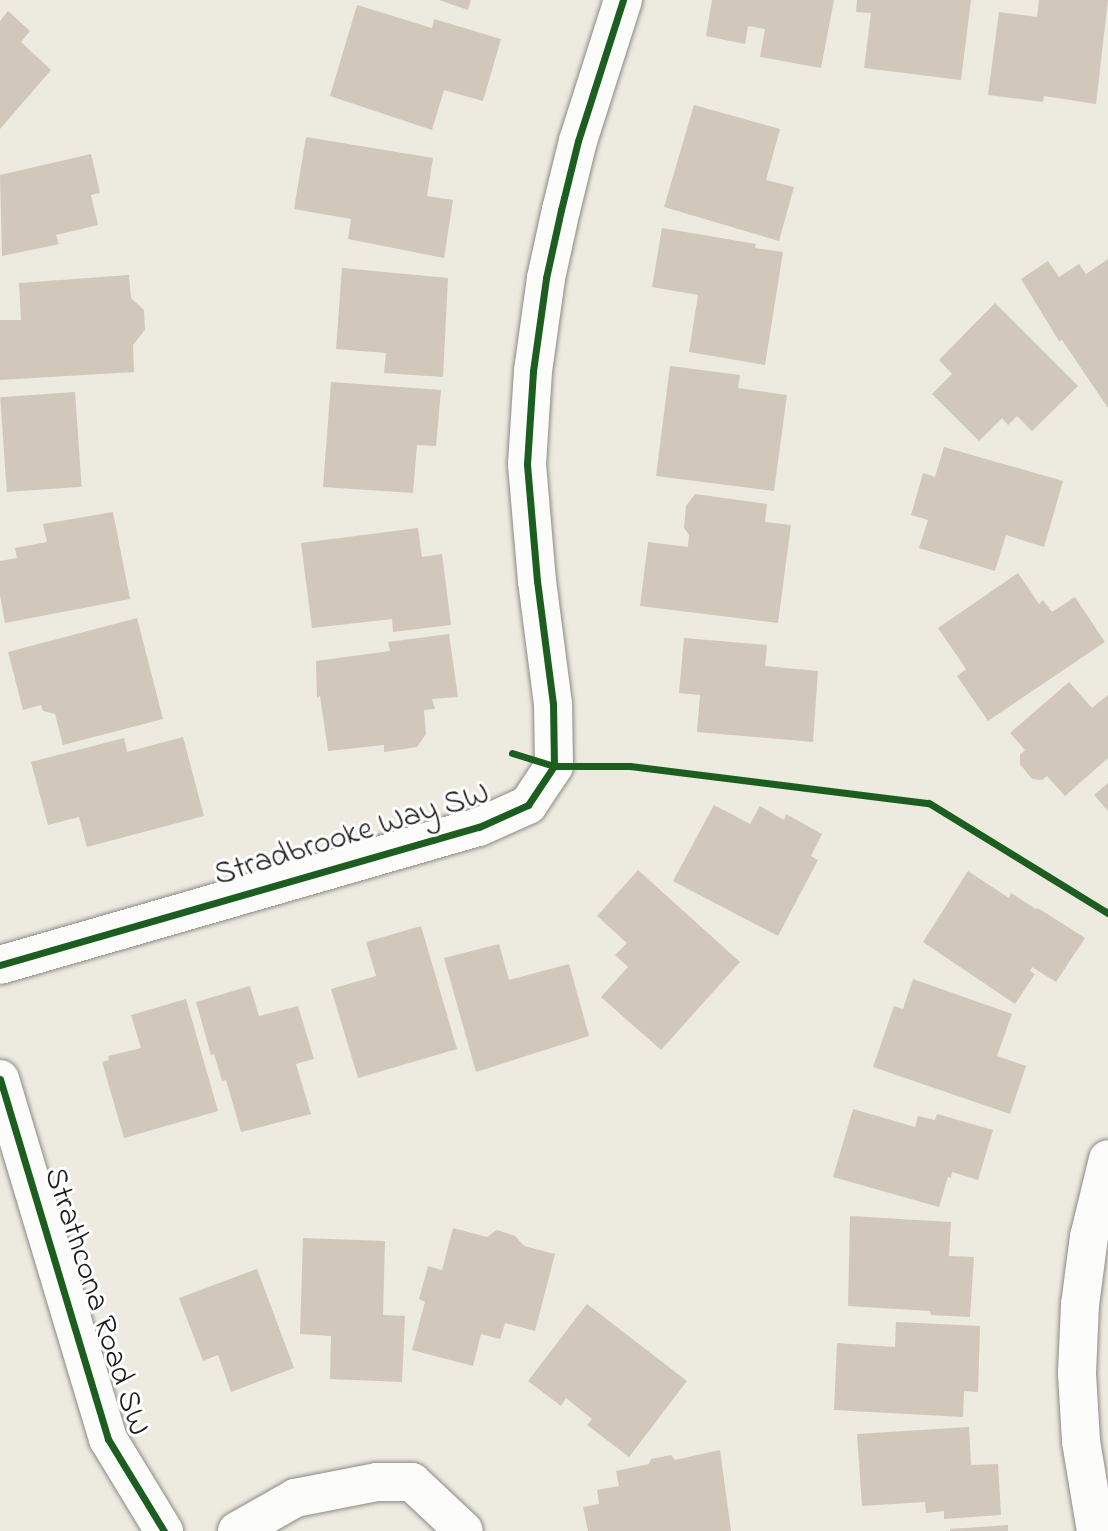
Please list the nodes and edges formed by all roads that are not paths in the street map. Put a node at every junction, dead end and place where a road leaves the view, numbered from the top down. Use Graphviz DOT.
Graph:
graph roads {
  1 [pos="623,0"];
  2 [pos="0,965"];
  3 [pos="0,1079"];
  4 [pos="1108,1159"];
  5 [pos="164,1531"];
  6 [pos="237,1531"];
  7 [pos="464,1531"];
  8 [pos="1096,1531"];
  1 -- 2 [label="street, Stradbrooke Way SW"];
  3 -- 5 [label="street, Strathcona Road SW"];
  4 -- 8 [label="street"];
  6 -- 7 [label="street"];
}
